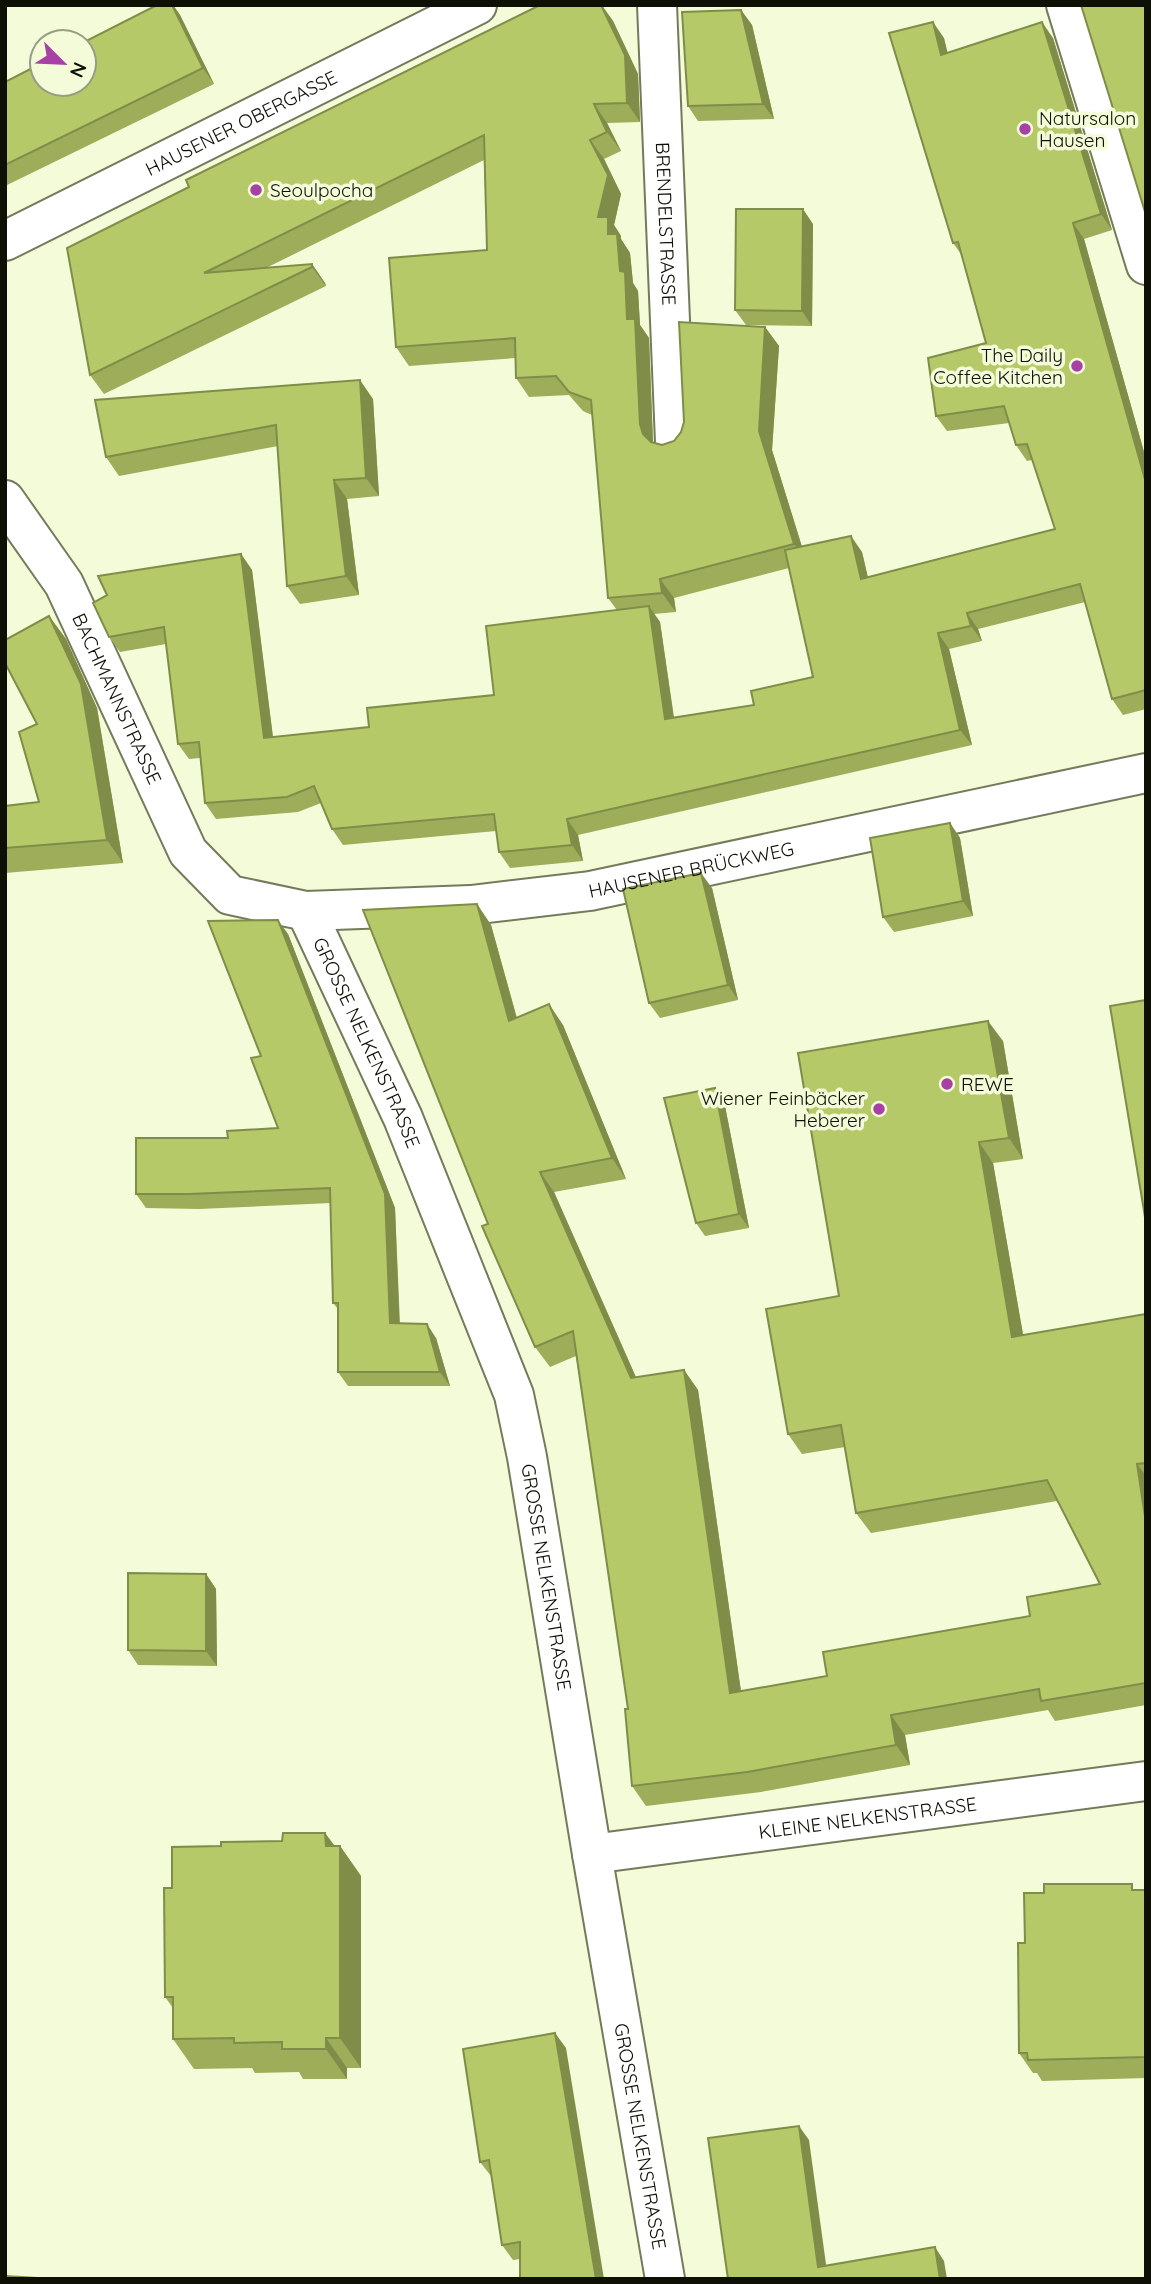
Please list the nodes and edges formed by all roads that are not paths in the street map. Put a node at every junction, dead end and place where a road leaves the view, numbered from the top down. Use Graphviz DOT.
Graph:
graph roads {
  1 [pos="477,5"];
  2 [pos="657,5"];
  3 [pos="1066,5"];
  4 [pos="5,241"];
  5 [pos="1146,265"];
  6 [pos="675,442"];
  7 [pos="5,500"];
  8 [pos="1146,773"];
  9 [pos="230,895"];
  10 [pos="306,911"];
  11 [pos="1146,1782"];
  12 [pos="592,1854"];
  13 [pos="664,2279"];
  1 -- 4 [label="street, HAUSENER OBERGASSE"];
  2 -- 6 [label="street, BRENDELSTRASSE"];
  3 -- 5 [label="street"];
  7 -- 9 [label="street, BACHMANNSTRASSE"];
  8 -- 10 [label="street, HAUSENER BRÜCKWEG"];
  9 -- 10 [label="street, HAUSENER BRÜCKWEG"];
  10 -- 12 [label="street, GROSSE NELKENSTRASSE"];
  11 -- 12 [label="street, KLEINE NELKENSTRASSE"];
  12 -- 13 [label="street, GROSSE NELKENSTRASSE"];
}
